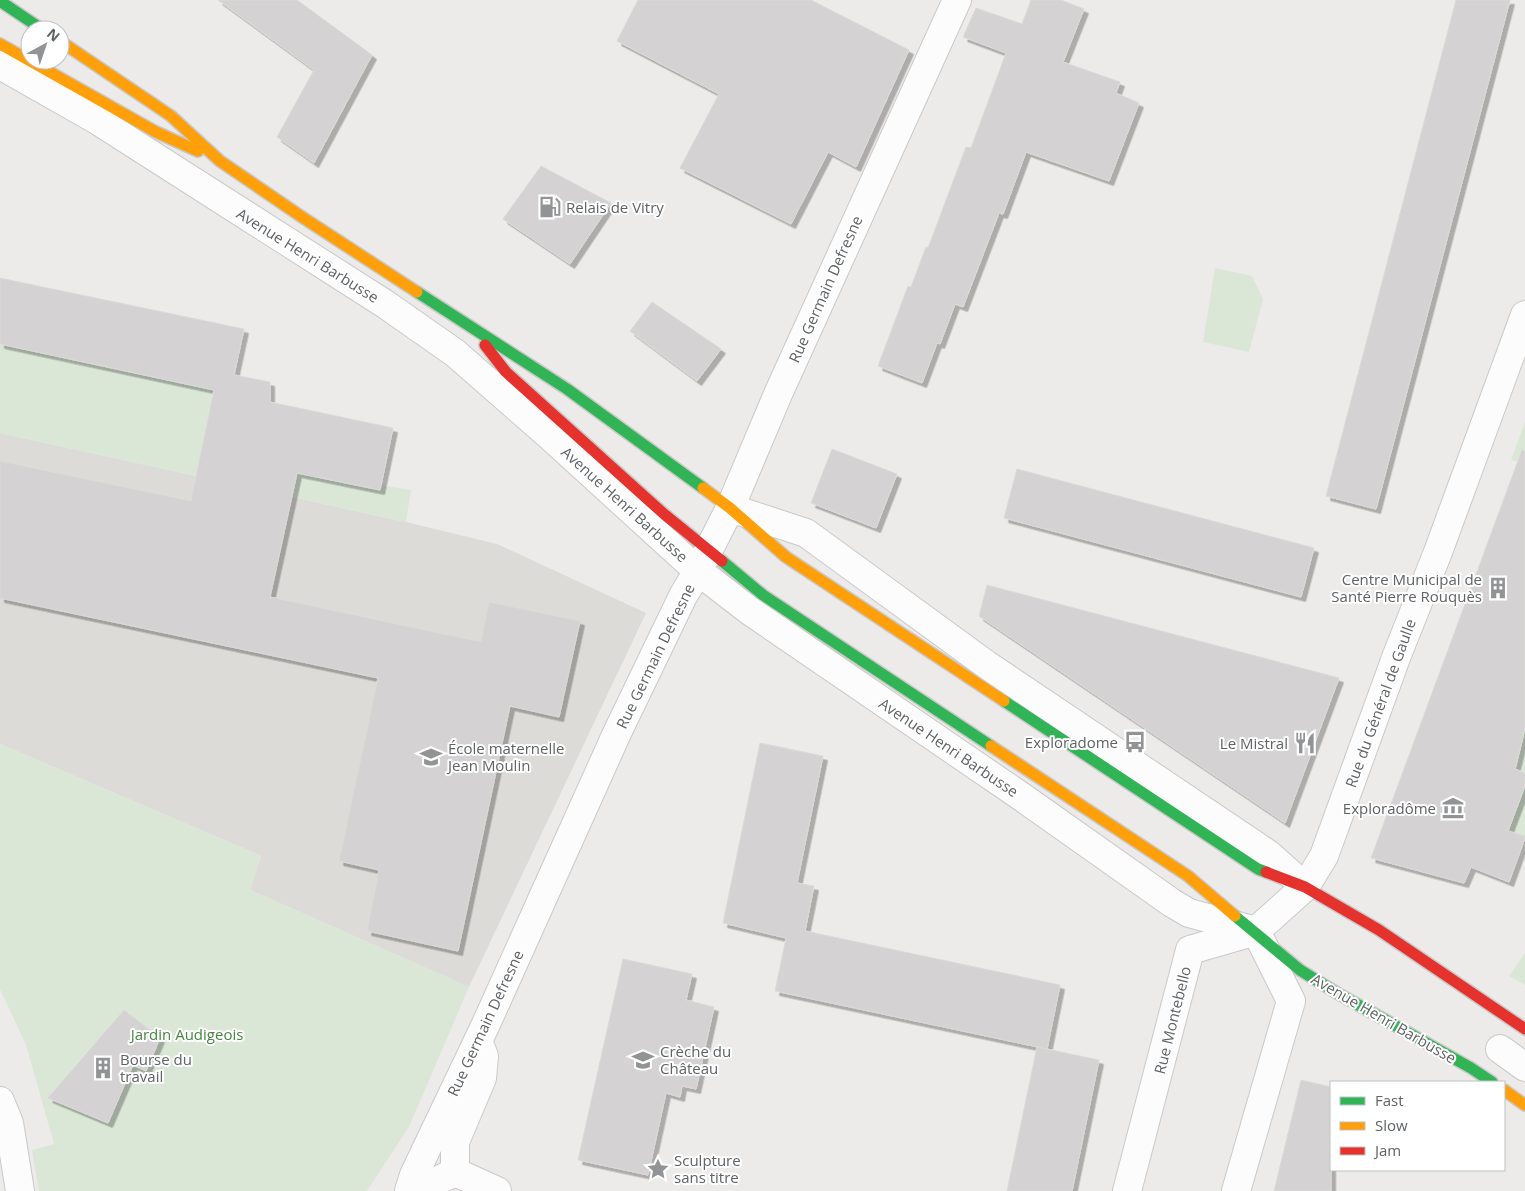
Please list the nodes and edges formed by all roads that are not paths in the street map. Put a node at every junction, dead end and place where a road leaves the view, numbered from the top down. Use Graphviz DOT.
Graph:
graph roads {
  1 [pos="957,0"];
  2 [pos="0,1"];
  3 [pos="28,20"];
  4 [pos="0,44"];
  5 [pos="70,48"];
  6 [pos="0,65"];
  7 [pos="220,160"];
  8 [pos="1525,315"];
  9 [pos="472,328"];
  10 [pos="730,508"];
  11 [pos="703,560"];
  12 [pos="1305,887"];
  13 [pos="1256,931"];
  14 [pos="1525,1029"];
  15 [pos="478,1041"];
  16 [pos="1500,1050"];
  17 [pos="1525,1067"];
  18 [pos="1490,1081"];
  19 [pos="1505,1091"];
  20 [pos="0,1101"];
  21 [pos="1525,1105"];
  22 [pos="455,1172"];
  23 [pos="413,1186"];
  24 [pos="20,1191"];
  25 [pos="498,1191"];
  26 [pos="1128,1191"];
  27 [pos="1236,1191"];
  1 -- 10 [label="street, Rue Germain Defresne"];
  2 -- 3 [label="main road"];
  4 -- 7 [label="main road, Avenue Henri Barbusse"];
  5 -- 7 [label="main road, Avenue Henri Barbusse"];
  6 -- 11 [label="street, Avenue Henri Barbusse"];
  7 -- 9 [label="main road, Avenue Henri Barbusse"];
  8 -- 12 [label="street, Rue du Général de Gaulle"];
  9 -- 10 [label="main road, Avenue Henri Barbusse"];
  9 -- 11 [label="main road, Avenue Henri Barbusse"];
  10 -- 11 [label="street, Rue Germain Defresne"];
  10 -- 12 [label="street, Avenue Henri Barbusse"];
  11 -- 13 [label="street, Avenue Henri Barbusse"];
  11 -- 15 [label="street, Rue Germain Defresne"];
  12 -- 13 [label="street, Rue du Général de Gaulle"];
  12 -- 14 [label="main road, Avenue Henri Barbusse"];
  13 -- 18 [label="main road, Avenue Henri Barbusse"];
  13 -- 26 [label="street, Rue Montebello"];
  13 -- 27 [label="street"];
  15 -- 22 [label="street"];
  15 -- 23 [label="street, Rue Germain Defresne"];
  16 -- 17 [label="street"];
  19 -- 21 [label="main road"];
  20 -- 24 [label="street"];
  22 -- 23 [label="street"];
  22 -- 25 [label="street"];
}
